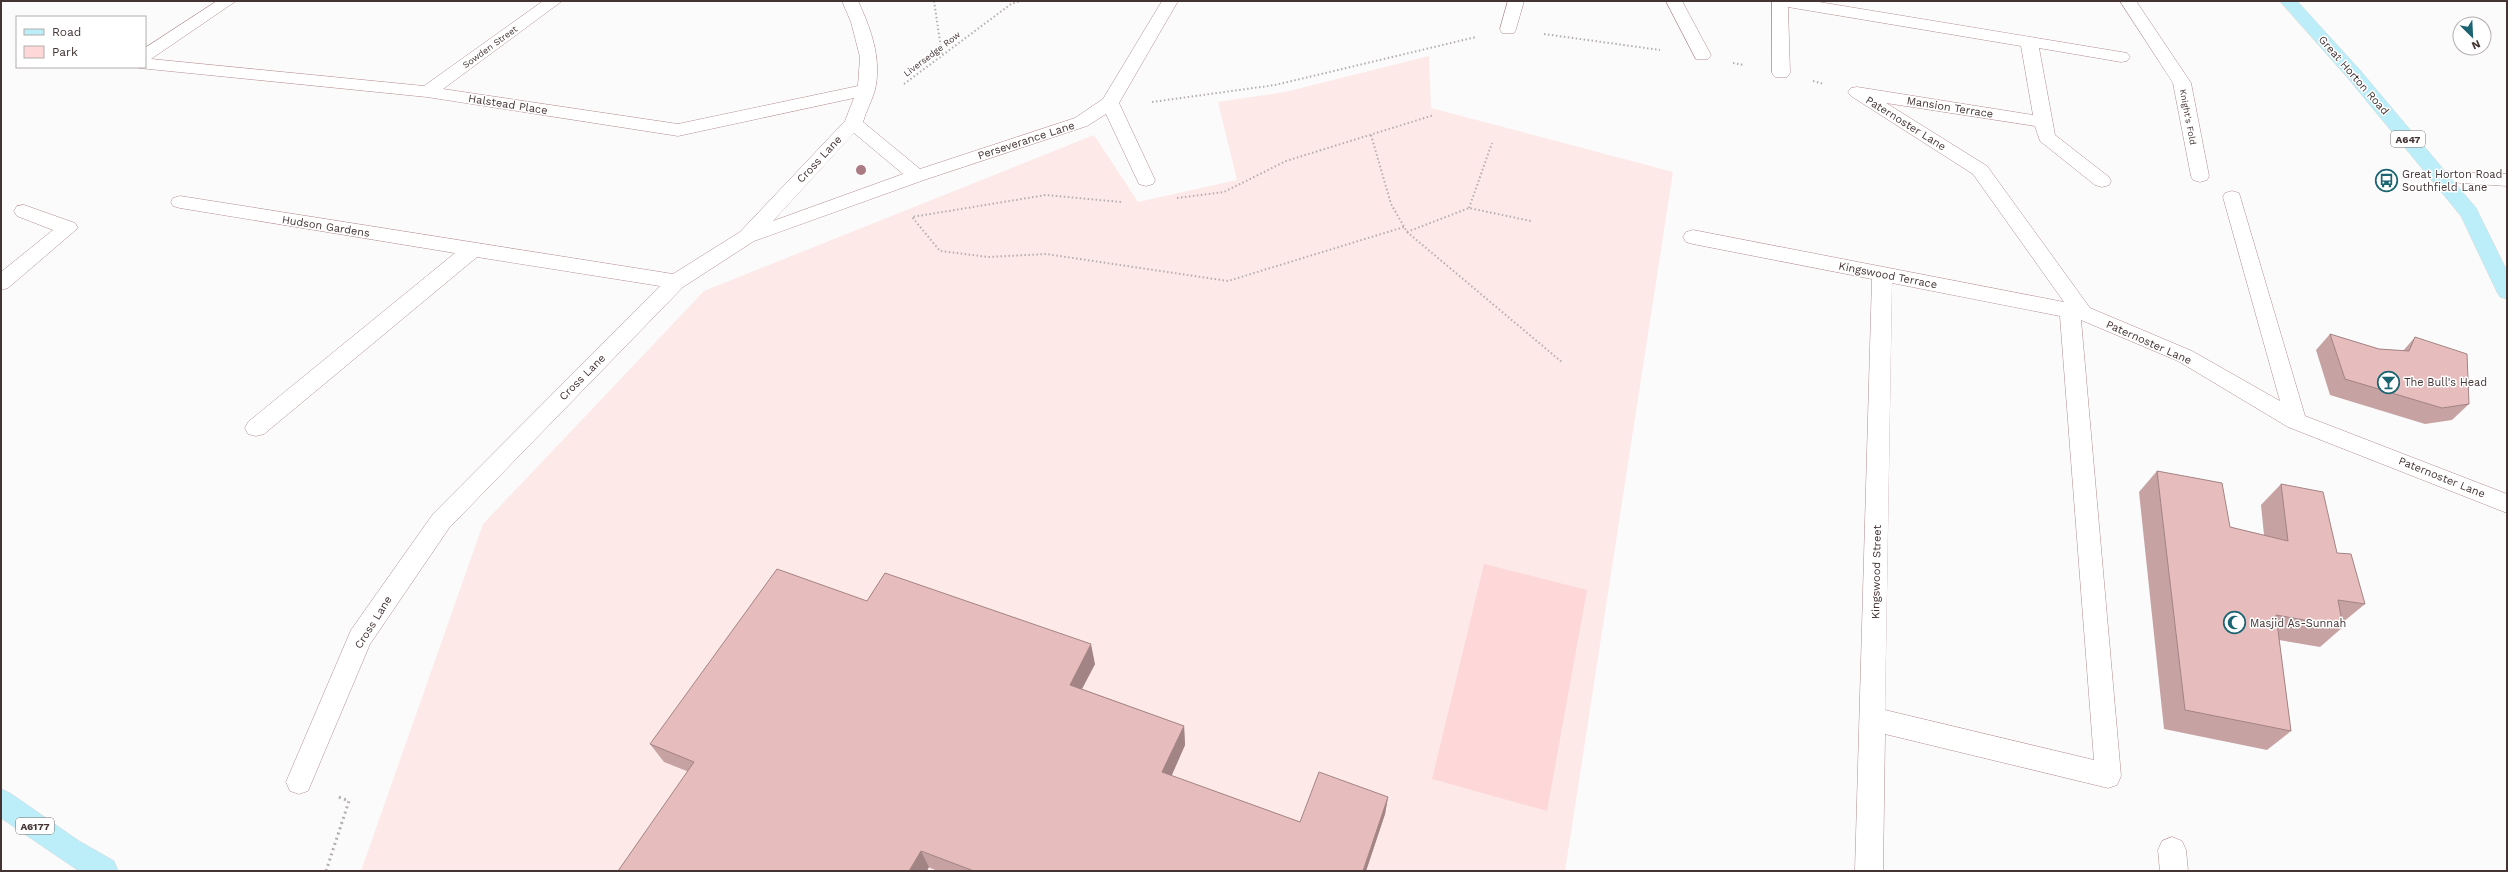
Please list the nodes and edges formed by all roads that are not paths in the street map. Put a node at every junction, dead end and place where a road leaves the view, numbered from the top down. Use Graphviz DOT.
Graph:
graph roads {
  1 [pos="228,1"];
  2 [pos="554,1"];
  3 [pos="850,1"];
  4 [pos="1170,1"];
  5 [pos="1516,1"];
  6 [pos="1674,1"];
  7 [pos="1781,1"];
  8 [pos="2128,1"];
  9 [pos="2288,1"];
  10 [pos="1508,29"];
  11 [pos="2029,42"];
  12 [pos="146,55"];
  13 [pos="1702,55"];
  14 [pos="2121,57"];
  15 [pos="146,64"];
  16 [pos="1781,73"];
  17 [pos="866,90"];
  18 [pos="427,92"];
  19 [pos="1857,92"];
  20 [pos="1110,103"];
  21 [pos="2043,122"];
  22 [pos="853,123"];
  23 [pos="917,176"];
  24 [pos="2200,176"];
  25 [pos="2439,176"];
  26 [pos="1146,180"];
  27 [pos="2507,180"];
  28 [pos="2102,181"];
  29 [pos="2232,197"];
  30 [pos="180,202"];
  31 [pos="24,211"];
  32 [pos="748,236"];
  33 [pos="1693,238"];
  34 [pos="472,250"];
  35 [pos="1882,274"];
  36 [pos="676,282"];
  37 [pos="1,283"];
  38 [pos="2507,292"];
  39 [pos="2077,312"];
  40 [pos="2296,421"];
  41 [pos="256,428"];
  42 [pos="2507,504"];
  43 [pos="1873,719"];
  44 [pos="299,782"];
  45 [pos="1,802"];
  46 [pos="104,871"];
  47 [pos="1869,871"];
  1 -- 12 [label="street"];
  2 -- 18 [label="street, Sowden Street"];
  3 -- 17 [label="street, Cross Lane"];
  4 -- 20 [label="street, Perseverance Lane"];
  5 -- 10 [label="street"];
  6 -- 13 [label="street"];
  7 -- 11 [label="street"];
  7 -- 16 [label="street"];
  8 -- 24 [label="street, Knight's Fold"];
  9 -- 25 [label="main road, Great Horton Road / A647"];
  11 -- 14 [label="street"];
  11 -- 21 [label="street"];
  15 -- 18 [label="street, Halstead Place"];
  17 -- 18 [label="street, Halstead Place"];
  17 -- 22 [label="street, Cross Lane"];
  19 -- 21 [label="street, Mansion Terrace"];
  19 -- 39 [label="street, Paternoster Lane"];
  20 -- 23 [label="street, Perseverance Lane"];
  20 -- 26 [label="street"];
  21 -- 28 [label="street"];
  22 -- 23 [label="street"];
  22 -- 32 [label="street, Cross Lane"];
  23 -- 32 [label="street, Perseverance Lane"];
  25 -- 27 [label="street"];
  25 -- 38 [label="main road, Great Horton Road / A647"];
  29 -- 40 [label="street"];
  30 -- 34 [label="street, Hudson Gardens"];
  31 -- 37 [label="street"];
  32 -- 36 [label="street, Cross Lane"];
  33 -- 35 [label="street, Kingswood Terrace"];
  34 -- 36 [label="street, Hudson Gardens"];
  34 -- 41 [label="street"];
  35 -- 39 [label="street, Kingswood Terrace"];
  35 -- 43 [label="street, Kingswood Street"];
  36 -- 44 [label="street, Cross Lane"];
  39 -- 40 [label="street, Paternoster Lane"];
  39 -- 43 [label="street"];
  40 -- 42 [label="street, Paternoster Lane"];
  43 -- 47 [label="street, Kingswood Street"];
  45 -- 46 [label="main road, A6177"];
}
